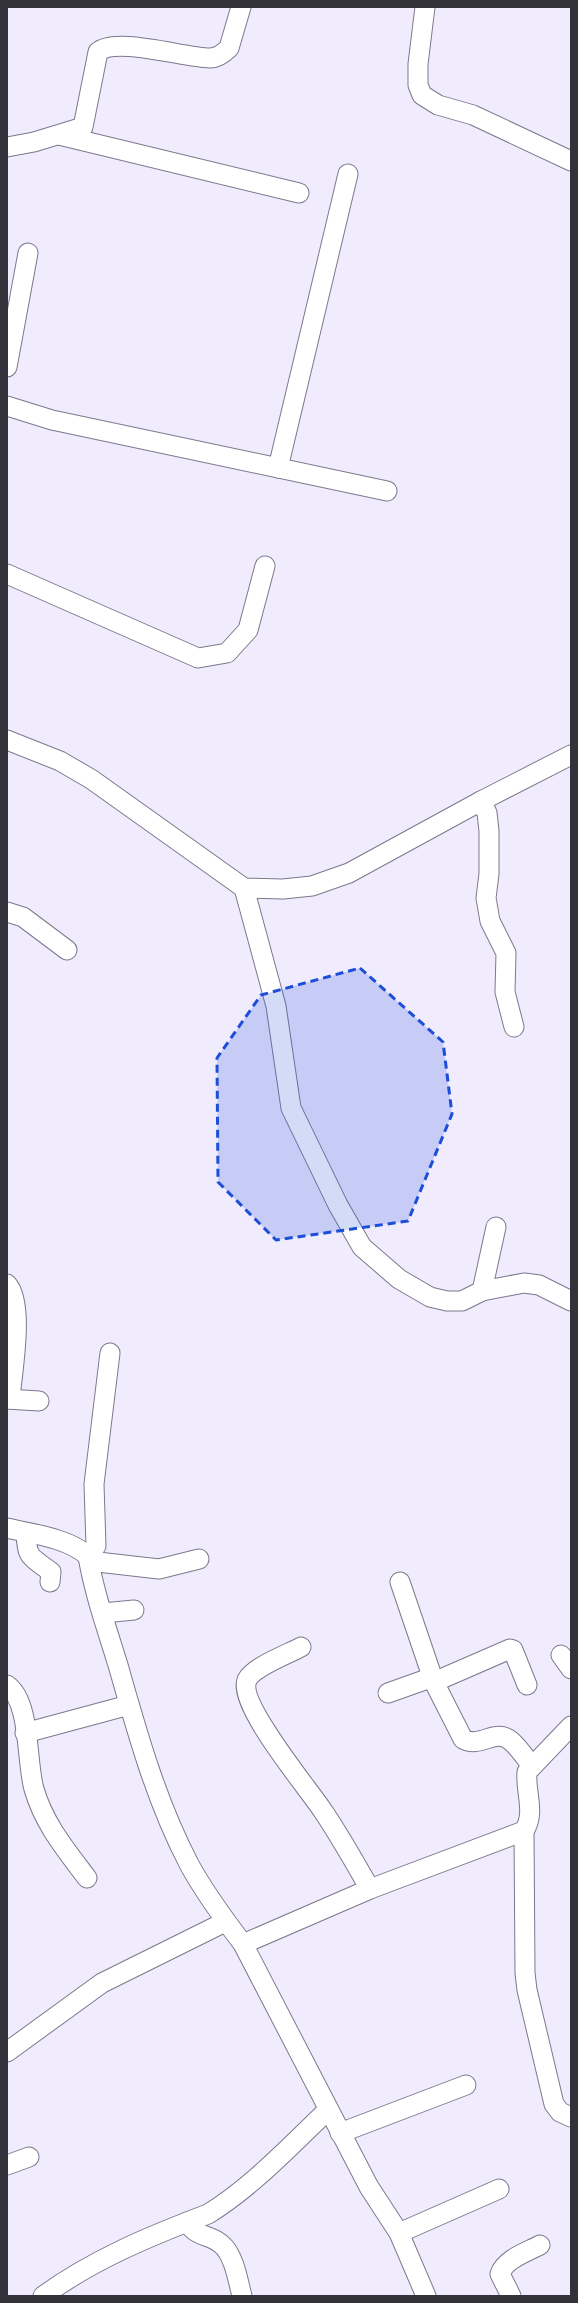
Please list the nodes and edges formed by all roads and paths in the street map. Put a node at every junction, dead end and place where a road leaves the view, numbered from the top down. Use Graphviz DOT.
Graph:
graph roads {
  1 [pos="240,7"];
  2 [pos="425,7"];
  3 [pos="58,135"];
  4 [pos="7,147"];
  5 [pos="571,161"];
  6 [pos="348,174"];
  7 [pos="298,193"];
  8 [pos="28,253"];
  9 [pos="7,367"];
  10 [pos="7,406"];
  11 [pos="278,468"];
  12 [pos="387,491"];
  13 [pos="265,566"];
  14 [pos="7,574"];
  15 [pos="7,740"];
  16 [pos="571,755"];
  17 [pos="481,801"];
  18 [pos="244,888"];
  19 [pos="7,912"];
  20 [pos="67,950"];
  21 [pos="514,1027"];
  22 [pos="496,1227"];
  23 [pos="7,1284"];
  24 [pos="482,1291"];
  25 [pos="571,1301"];
  26 [pos="110,1353"];
  27 [pos="8,1399"];
  28 [pos="39,1401"];
  29 [pos="7,1528"];
  30 [pos="26,1532"];
  31 [pos="88,1559"];
  32 [pos="199,1559"];
  33 [pos="50,1582"];
  34 [pos="400,1582"];
  35 [pos="134,1610"];
  36 [pos="103,1613"];
  37 [pos="301,1647"];
  38 [pos="434,1680"];
  39 [pos="7,1684"];
  40 [pos="528,1686"];
  41 [pos="388,1693"];
  42 [pos="129,1705"];
  43 [pos="571,1726"];
  44 [pos="25,1732"];
  45 [pos="531,1765"];
  46 [pos="524,1831"];
  47 [pos="87,1878"];
  48 [pos="370,1889"];
  49 [pos="226,1922"];
  50 [pos="243,1944"];
  51 [pos="7,2052"];
  52 [pos="466,2085"];
  53 [pos="328,2110"];
  54 [pos="571,2117"];
  55 [pos="340,2133"];
  56 [pos="29,2157"];
  57 [pos="7,2165"];
  58 [pos="498,2189"];
  59 [pos="187,2222"];
  60 [pos="399,2233"];
  61 [pos="540,2245"];
  62 [pos="43,2296"];
  63 [pos="242,2296"];
  64 [pos="426,2296"];
  65 [pos="511,2296"];
  1 -- 3 [label="street"];
  2 -- 5 [label="street"];
  3 -- 4 [label="street"];
  3 -- 7 [label="street"];
  6 -- 11 [label="street"];
  8 -- 9 [label="street"];
  10 -- 11 [label="street"];
  11 -- 12 [label="street"];
  13 -- 14 [label="street"];
  15 -- 18 [label="street"];
  16 -- 17 [label="street"];
  17 -- 18 [label="street"];
  17 -- 21 [label="street"];
  18 -- 24 [label="street"];
  19 -- 20 [label="street"];
  22 -- 24 [label="street"];
  23 -- 27 [label="street"];
  24 -- 25 [label="street"];
  26 -- 31 [label="street"];
  27 -- 28 [label="street"];
  29 -- 30 [label="street"];
  30 -- 31 [label="street"];
  30 -- 33 [label="street"];
  31 -- 32 [label="street"];
  31 -- 36 [label="street"];
  34 -- 38 [label="street"];
  35 -- 36 [label="street"];
  36 -- 42 [label="street"];
  37 -- 48 [label="street"];
  38 -- 40 [label="street"];
  38 -- 41 [label="street"];
  38 -- 45 [label="street"];
  39 -- 44 [label="street"];
  42 -- 44 [label="street"];
  42 -- 49 [label="street"];
  43 -- 45 [label="street"];
  44 -- 47 [label="street"];
  45 -- 46 [label="street"];
  46 -- 48 [label="street"];
  46 -- 54 [label="street"];
  48 -- 50 [label="street"];
  49 -- 50 [label="street"];
  49 -- 51 [label="street"];
  50 -- 53 [label="street"];
  52 -- 55 [label="street"];
  53 -- 55 [label="street"];
  53 -- 59 [label="street"];
  55 -- 60 [label="street"];
  56 -- 57 [label="street"];
  58 -- 60 [label="street"];
  59 -- 62 [label="street"];
  59 -- 63 [label="street"];
  60 -- 64 [label="street"];
  61 -- 65 [label="street"];
}
